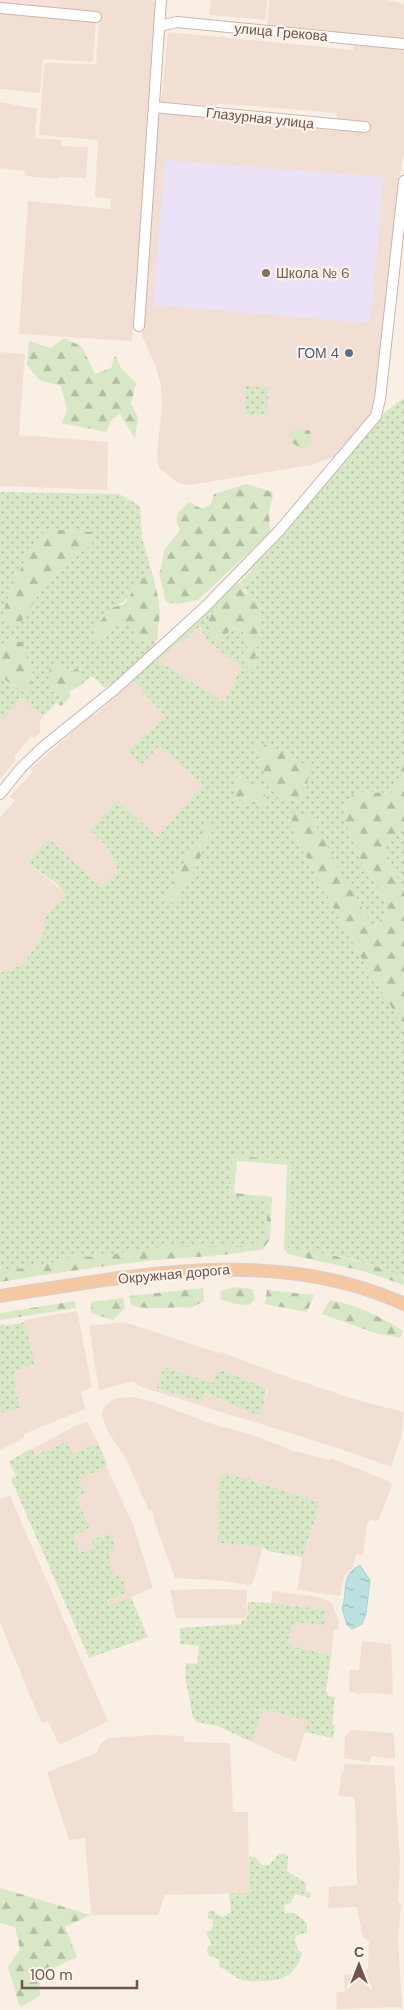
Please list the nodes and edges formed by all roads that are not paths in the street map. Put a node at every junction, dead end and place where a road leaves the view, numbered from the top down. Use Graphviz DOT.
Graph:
graph roads {
  1 [pos="161,0"];
  2 [pos="0,8"];
  3 [pos="96,17"];
  4 [pos="159,26"];
  5 [pos="404,44"];
  6 [pos="154,107"];
  7 [pos="365,128"];
  8 [pos="404,181"];
  9 [pos="139,326"];
  10 [pos="0,794"];
  11 [pos="0,1296"];
  12 [pos="404,1304"];
  1 -- 4 [label="street"];
  2 -- 3 [label="street"];
  4 -- 5 [label="street, улица Грекова"];
  4 -- 6 [label="street"];
  6 -- 7 [label="street, Глазурная улица"];
  6 -- 9 [label="street"];
  8 -- 10 [label="street"];
  11 -- 12 [label="main road, Окружная дорога"];
}
